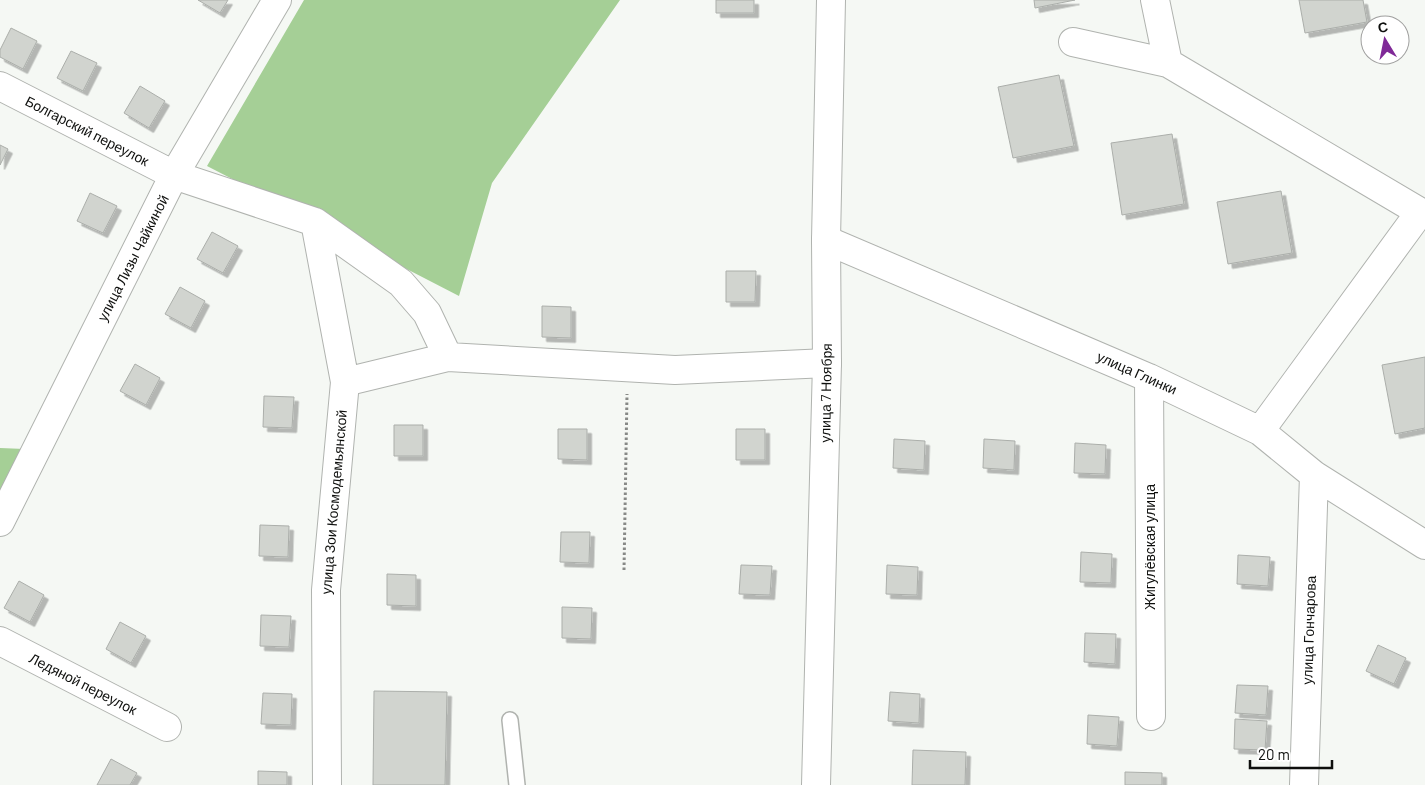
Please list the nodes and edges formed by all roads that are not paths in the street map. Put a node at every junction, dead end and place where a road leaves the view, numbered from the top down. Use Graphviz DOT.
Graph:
graph roads {
  1 [pos="277,0"];
  2 [pos="831,0"];
  3 [pos="1155,0"];
  4 [pos="1073,42"];
  5 [pos="1168,63"];
  6 [pos="0,86"];
  7 [pos="174,175"];
  8 [pos="1423,210"];
  9 [pos="315,222"];
  10 [pos="826,240"];
  11 [pos="448,357"];
  12 [pos="827,363"];
  13 [pos="1150,378"];
  14 [pos="345,382"];
  15 [pos="1260,431"];
  16 [pos="1314,476"];
  17 [pos="0,522"];
  18 [pos="1425,545"];
  19 [pos="0,641"];
  20 [pos="1151,716"];
  21 [pos="510,720"];
  22 [pos="167,727"];
  23 [pos="327,785"];
  24 [pos="517,785"];
  25 [pos="816,785"];
  26 [pos="1304,785"];
  1 -- 7 [label="street, улица Лизы Чайкиной"];
  2 -- 10 [label="street, улица 7 Ноября"];
  3 -- 5 [label="street"];
  4 -- 5 [label="street"];
  5 -- 8 [label="street"];
  6 -- 7 [label="street, Болгарский переулок"];
  7 -- 9 [label="street, Болгарский переулок"];
  7 -- 17 [label="street, улица Лизы Чайкиной"];
  8 -- 15 [label="street"];
  9 -- 11 [label="street, Болгарский переулок"];
  9 -- 14 [label="street, улица Зои Космодемьянской"];
  10 -- 12 [label="street, улица 7 Ноября"];
  10 -- 13 [label="street, улица Глинки"];
  11 -- 12 [label="street"];
  11 -- 14 [label="street"];
  12 -- 25 [label="street, улица 7 Ноября"];
  13 -- 15 [label="street, улица Глинки"];
  13 -- 20 [label="street, Жигулёвская улица"];
  14 -- 23 [label="street, улица Зои Космодемьянской"];
  15 -- 16 [label="street, улица Глинки"];
  16 -- 18 [label="street, улица Глинки"];
  16 -- 26 [label="street, улица Гончарова"];
  19 -- 22 [label="street, Ледяной переулок"];
  21 -- 24 [label="lane"];
}
